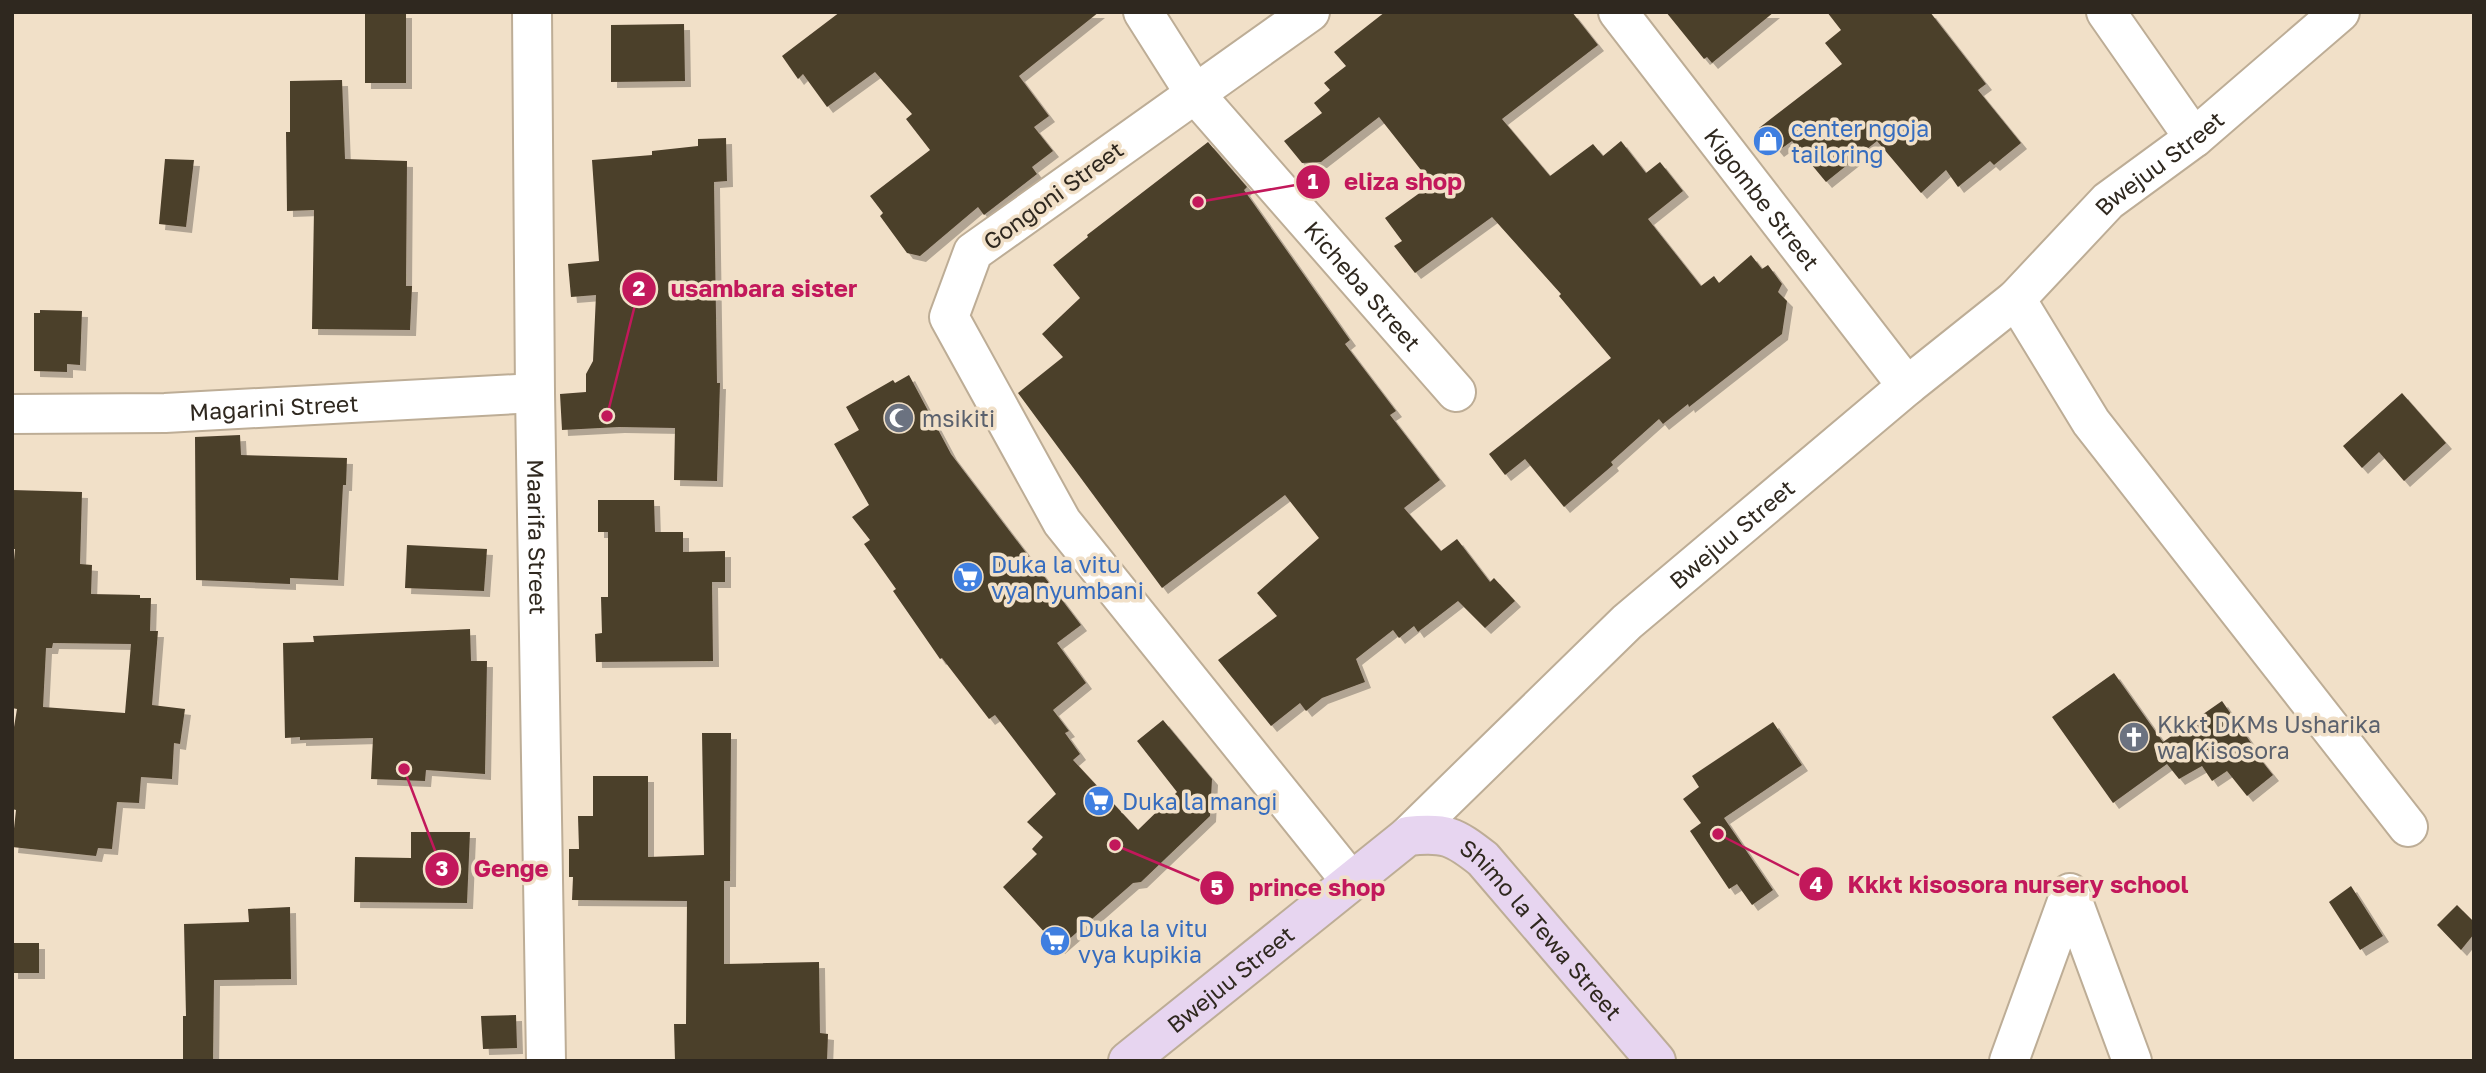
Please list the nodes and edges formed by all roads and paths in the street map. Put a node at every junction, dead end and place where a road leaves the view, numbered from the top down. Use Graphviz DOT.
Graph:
graph roads {
  1 [pos="532,12"];
  2 [pos="1143,12"];
  3 [pos="1310,12"];
  4 [pos="1618,12"];
  5 [pos="2106,12"];
  6 [pos="2340,12"];
  7 [pos="1195,94"];
  8 [pos="2194,138"];
  9 [pos="2016,299"];
  10 [pos="1907,386"];
  11 [pos="1456,392"];
  12 [pos="535,393"];
  13 [pos="12,414"];
  14 [pos="2408,827"];
  15 [pos="1408,836"];
  16 [pos="1350,880"];
  17 [pos="546,1061"];
  18 [pos="1128,1061"];
  19 [pos="1656,1061"];
  20 [pos="2009,1061"];
  21 [pos="2132,1061"];
  1 -- 12 [label="street, Maarifa Street"];
  2 -- 7 [label="street, Kicheba Street"];
  3 -- 7 [label="street, Gongoni Street"];
  4 -- 10 [label="street, Kigombe Street"];
  5 -- 8 [label="street"];
  6 -- 8 [label="street, Bwejuu Street"];
  7 -- 11 [label="street, Kicheba Street"];
  7 -- 16 [label="street, Gongoni Street"];
  8 -- 9 [label="street, Bwejuu Street"];
  9 -- 10 [label="street, Bwejuu Street"];
  9 -- 14 [label="street"];
  10 -- 15 [label="street, Bwejuu Street"];
  12 -- 13 [label="street, Magarini Street"];
  12 -- 17 [label="street, Maarifa Street"];
  15 -- 16 [label="street, Bwejuu Street"];
  15 -- 19 [label="street, Shimo la Tewa Street"];
  16 -- 18 [label="street, Bwejuu Street"];
  20 -- 21 [label="street"];
}
